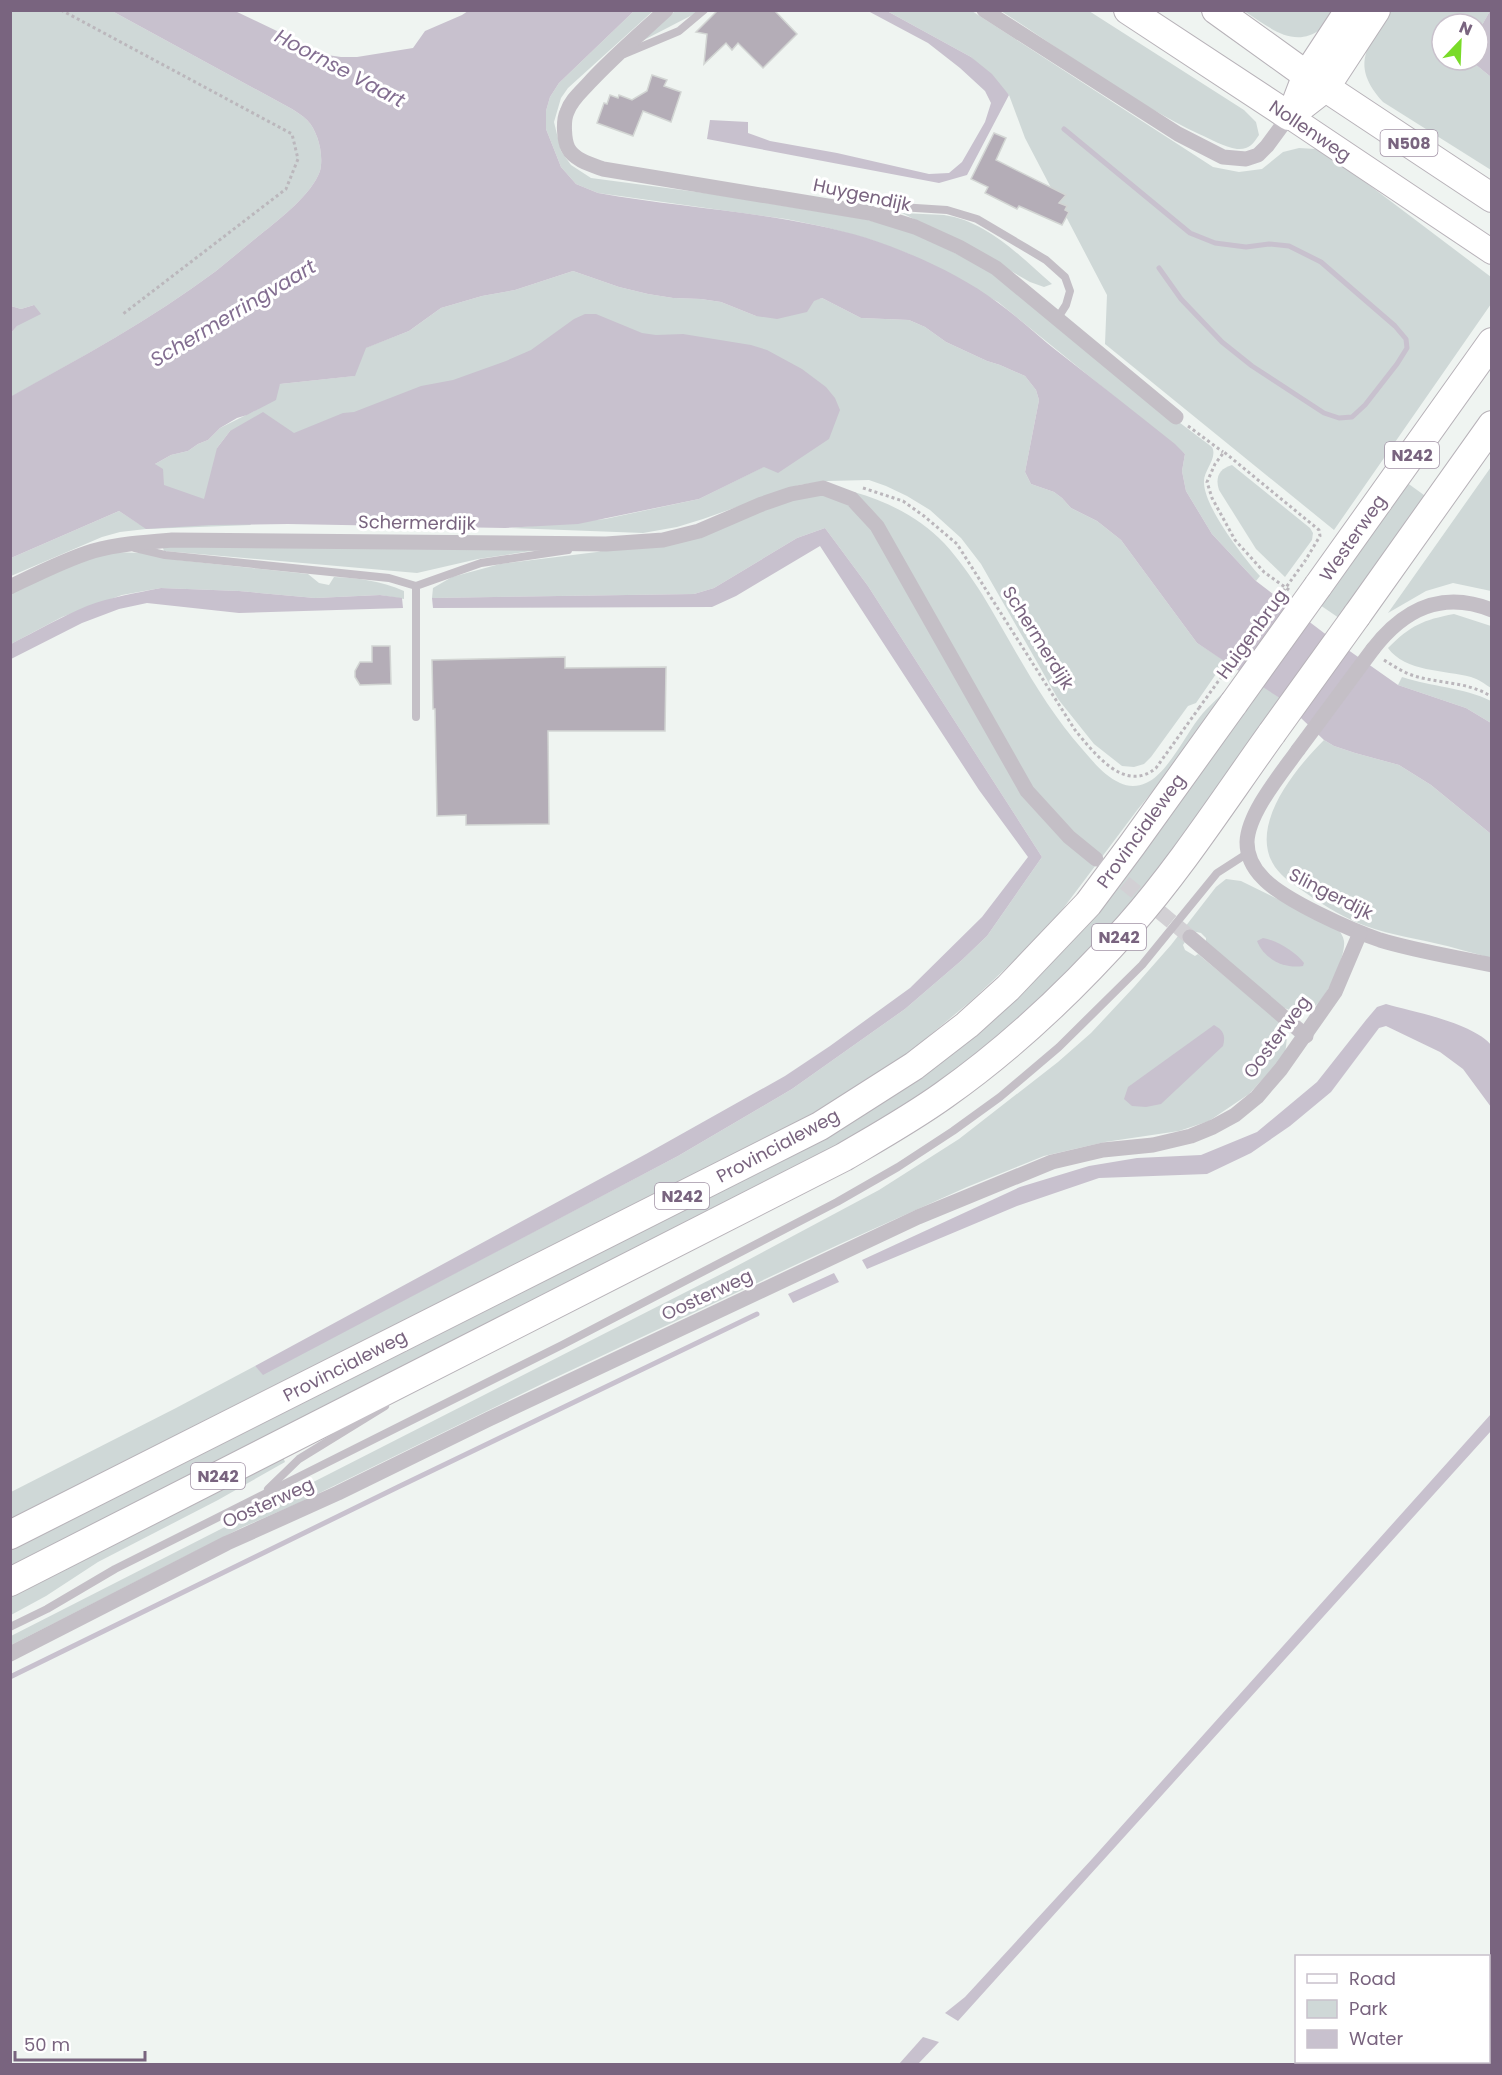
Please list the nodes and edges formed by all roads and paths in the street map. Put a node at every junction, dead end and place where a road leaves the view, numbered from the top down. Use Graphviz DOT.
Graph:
graph roads {
  1 [pos="61,10"];
  2 [pos="666,10"];
  3 [pos="704,10"];
  4 [pos="984,10"];
  5 [pos="1128,10"];
  6 [pos="1216,10"];
  7 [pos="1347,10"];
  8 [pos="1376,10"];
  9 [pos="611,59"];
  10 [pos="1315,81"];
  11 [pos="1289,116"];
  12 [pos="1491,198"];
  13 [pos="870,213"];
  14 [pos="1487,249"];
  15 [pos="123,314"];
  16 [pos="1057,319"];
  17 [pos="1491,342"];
  18 [pos="1176,417"];
  19 [pos="1491,425"];
  20 [pos="1224,452"];
  21 [pos="823,488"];
  22 [pos="606,544"];
  23 [pos="124,545"];
  24 [pos="1305,561"];
  25 [pos="416,586"];
  26 [pos="1318,586"];
  27 [pos="10,587"];
  28 [pos="1491,610"];
  29 [pos="1234,703"];
  30 [pos="1199,708"];
  31 [pos="416,717"];
  32 [pos="1248,853"];
  33 [pos="1096,859"];
  34 [pos="1360,933"];
  35 [pos="1190,937"];
  36 [pos="1491,965"];
  37 [pos="1306,1036"];
  38 [pos="426,1371"];
  39 [pos="403,1393"];
  40 [pos="395,1400"];
  41 [pos="263,1494"];
  42 [pos="10,1535"];
  43 [pos="10,1582"];
  44 [pos="10,1627"];
  45 [pos="10,1654"];
  1 -- 15 [label="path"];
  2 -- 9 [label="street, Huygendijk"];
  3 -- 9 [label="lane, Huygendijk"];
  4 -- 11 [label="street"];
  5 -- 11 [label="highway, Nollenweg / N508"];
  6 -- 10 [label="highway, N508"];
  7 -- 10 [label="main road"];
  8 -- 10 [label="highway"];
  9 -- 13 [label="street, Huygendijk"];
  10 -- 11 [label="highway"];
  10 -- 12 [label="highway, N508"];
  11 -- 14 [label="main road, Nollenweg / N508"];
  13 -- 16 [label="street, Huygendijk"];
  13 -- 16 [label="lane"];
  16 -- 18 [label="street, Huygendijk"];
  17 -- 26 [label="highway, Westerweg / N242"];
  18 -- 20 [label="path"];
  19 -- 38 [label="highway, N242, bridge"];
  21 -- 22 [label="street, Schermerdijk"];
  21 -- 30 [label="path, Schermerdijk"];
  21 -- 33 [label="street"];
  22 -- 23 [label="street, Schermerdijk"];
  22 -- 25 [label="lane"];
  23 -- 25 [label="lane"];
  23 -- 27 [label="street, Schermerdijk"];
  24 -- 30 [label="path, Huigenbrug, bridge"];
  25 -- 31 [label="lane"];
  26 -- 29 [label="highway, Huigenbrug / N242, bridge"];
  28 -- 32 [label="street, bridge"];
  29 -- 42 [label="highway, Provincialeweg / N242"];
  32 -- 34 [label="street, Slingerdijk"];
  32 -- 41 [label="lane"];
  34 -- 36 [label="street, Slingerdijk"];
  34 -- 37 [label="street, Oosterweg"];
  35 -- 37 [label="street"];
  37 -- 45 [label="street, Oosterweg"];
  38 -- 39 [label="lane"];
  38 -- 43 [label="highway, N242"];
  40 -- 41 [label="lane"];
  41 -- 44 [label="lane"];
}
